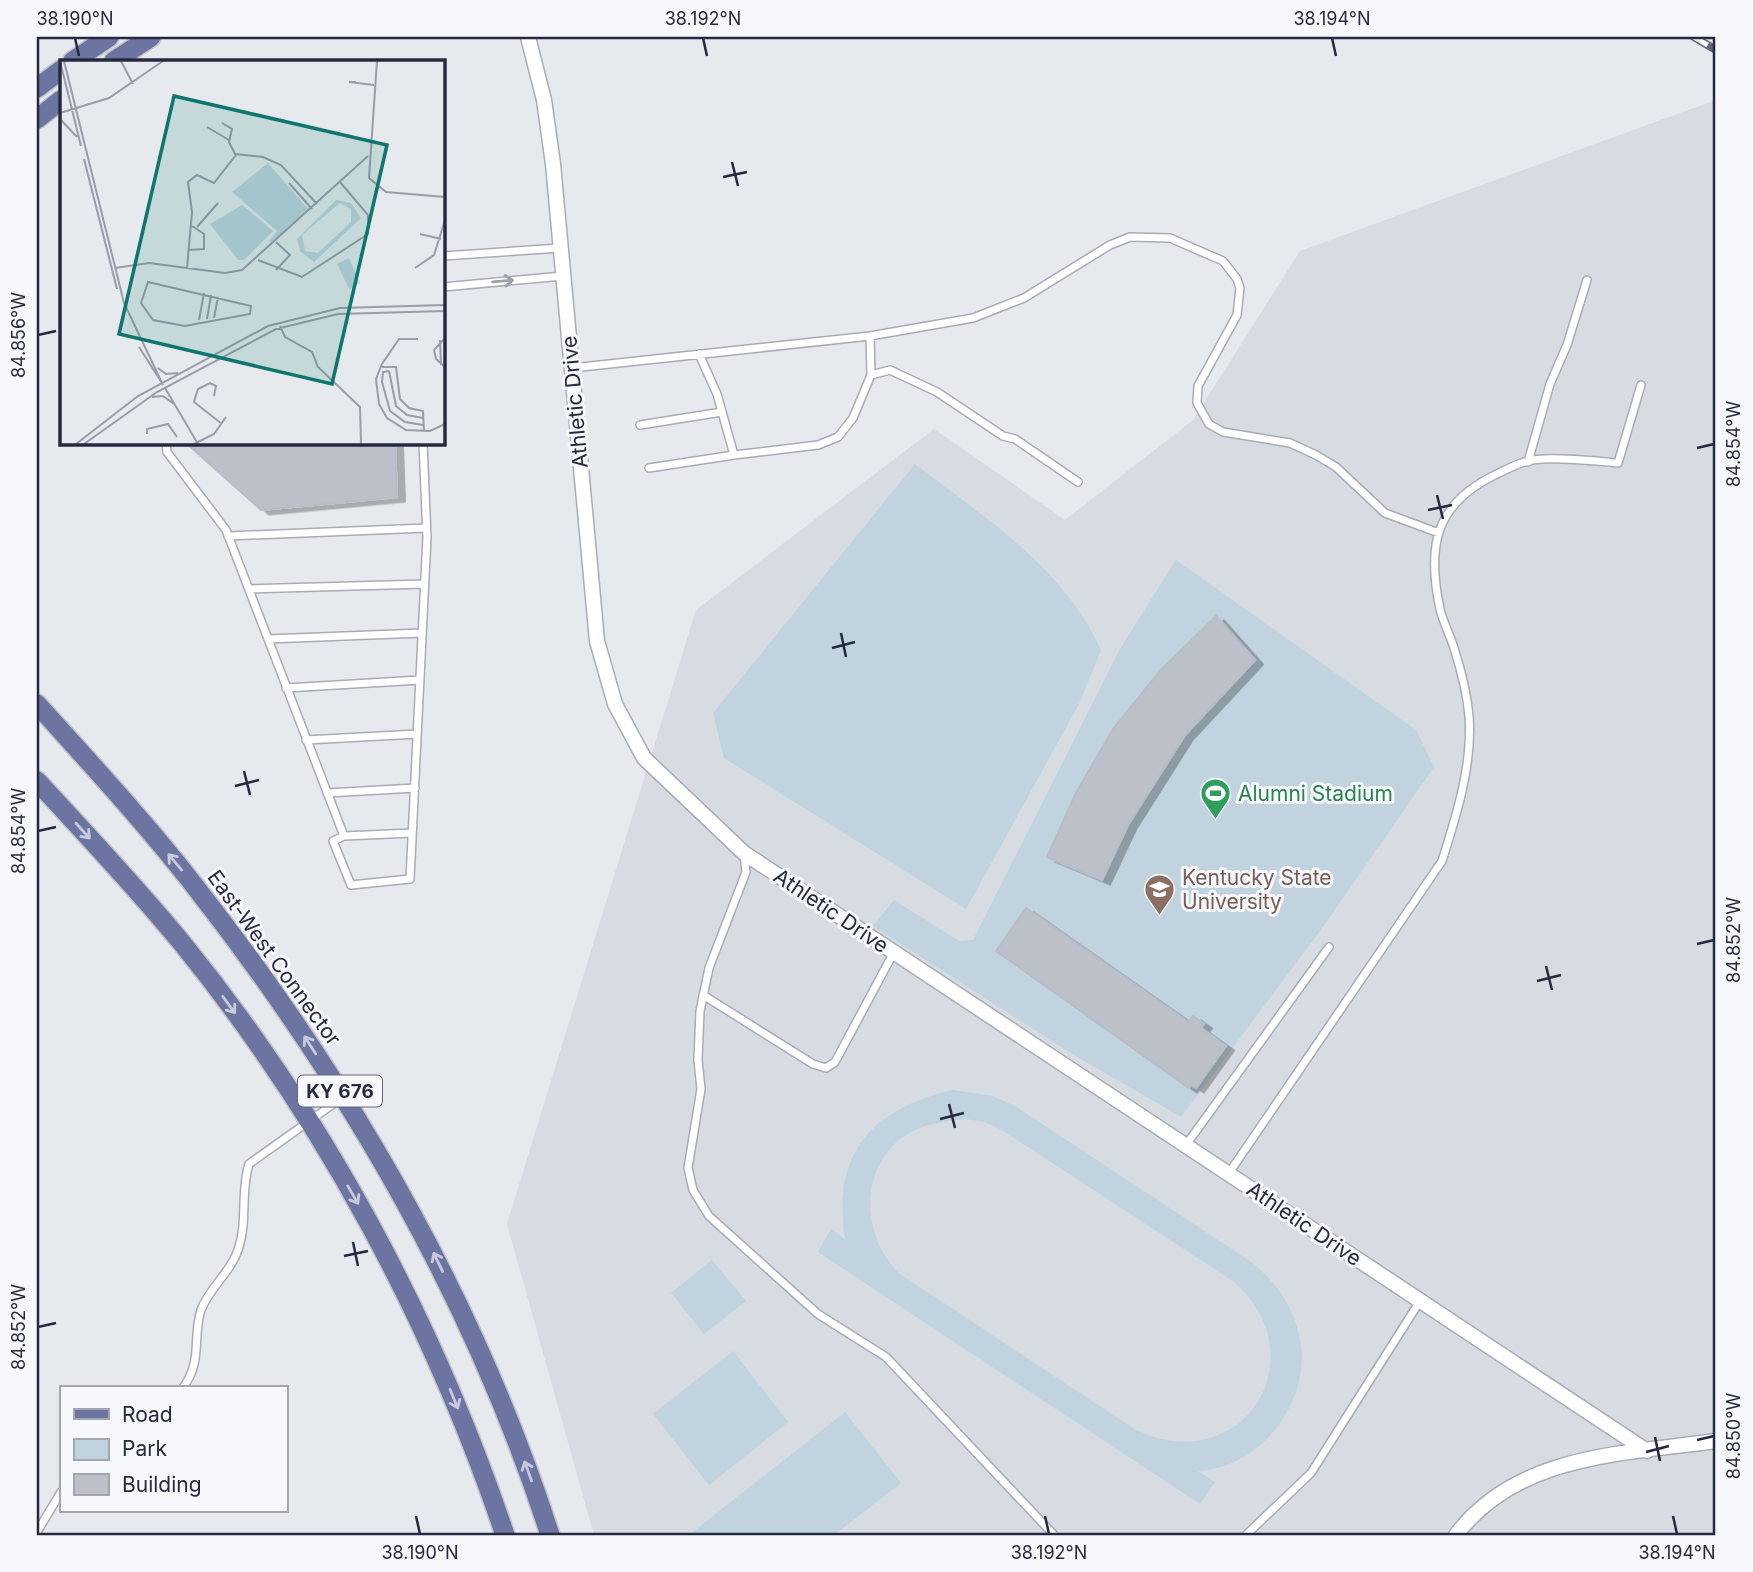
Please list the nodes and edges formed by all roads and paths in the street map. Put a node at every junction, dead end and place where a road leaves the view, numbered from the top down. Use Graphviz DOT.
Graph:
graph roads {
  1 [pos="108,37"];
  2 [pos="151,37"];
  3 [pos="527,37"];
  4 [pos="74,60"];
  5 [pos="116,60"];
  6 [pos="60,71"];
  7 [pos="37,88"];
  8 [pos="60,101"];
  9 [pos="37,119"];
  10 [pos="561,248"];
  11 [pos="444,256"];
  12 [pos="563,276"];
  13 [pos="1587,280"];
  14 [pos="444,287"];
  15 [pos="870,336"];
  16 [pos="699,354"];
  17 [pos="572,368"];
  18 [pos="871,375"];
  19 [pos="1641,385"];
  20 [pos="722,412"];
  21 [pos="640,425"];
  22 [pos="166,444"];
  23 [pos="423,444"];
  24 [pos="734,455"];
  25 [pos="1528,461"];
  26 [pos="649,468"];
  27 [pos="1078,482"];
  28 [pos="426,528"];
  29 [pos="1439,533"];
  30 [pos="228,536"];
  31 [pos="424,584"];
  32 [pos="249,589"];
  33 [pos="422,633"];
  34 [pos="268,639"];
  35 [pos="420,680"];
  36 [pos="286,688"];
  37 [pos="37,705"];
  38 [pos="417,734"];
  39 [pos="306,740"];
  40 [pos="37,781"];
  41 [pos="415,788"];
  42 [pos="327,793"];
  43 [pos="412,833"];
  44 [pos="344,836"];
  45 [pos="744,853"];
  46 [pos="1329,947"];
  47 [pos="894,952"];
  48 [pos="703,995"];
  49 [pos="344,1097"];
  50 [pos="308,1121"];
  51 [pos="1185,1145"];
  52 [pos="1228,1174"];
  53 [pos="1420,1301"];
  54 [pos="184,1386"];
  55 [pos="1716,1441"];
  56 [pos="1647,1451"];
  57 [pos="60,1494"];
  58 [pos="37,1532"];
  59 [pos="505,1535"];
  60 [pos="550,1535"];
  61 [pos="1054,1535"];
  62 [pos="1246,1535"];
  63 [pos="1456,1535"];
  1 -- 4 [label="main road"];
  2 -- 5 [label="main road"];
  3 -- 10 [label="street, Athletic Drive"];
  6 -- 7 [label="main road"];
  8 -- 9 [label="main road"];
  10 -- 11 [label="lane"];
  10 -- 12 [label="street, Athletic Drive"];
  14 -- 12 [label="lane, one-way"];
  12 -- 17 [label="street, Athletic Drive"];
  13 -- 25 [label="lane"];
  15 -- 16 [label="lane"];
  15 -- 18 [label="lane"];
  15 -- 29 [label="lane"];
  16 -- 17 [label="lane"];
  16 -- 20 [label="lane"];
  17 -- 45 [label="street, Athletic Drive"];
  18 -- 24 [label="lane"];
  18 -- 27 [label="lane"];
  19 -- 25 [label="lane"];
  20 -- 21 [label="lane"];
  20 -- 24 [label="lane"];
  22 -- 30 [label="lane"];
  23 -- 28 [label="lane"];
  24 -- 26 [label="lane"];
  25 -- 29 [label="lane"];
  28 -- 30 [label="lane"];
  28 -- 31 [label="lane"];
  29 -- 52 [label="lane"];
  30 -- 32 [label="lane"];
  31 -- 32 [label="lane"];
  31 -- 33 [label="lane"];
  32 -- 34 [label="lane"];
  33 -- 34 [label="lane"];
  33 -- 35 [label="lane"];
  34 -- 36 [label="lane"];
  35 -- 36 [label="lane"];
  35 -- 38 [label="lane"];
  36 -- 39 [label="lane"];
  49 -- 37 [label="main road, East-West Connector / KY 676, one-way"];
  38 -- 39 [label="lane"];
  38 -- 41 [label="lane"];
  39 -- 42 [label="lane"];
  40 -- 50 [label="main road, KY 676, one-way"];
  41 -- 42 [label="lane"];
  41 -- 43 [label="lane"];
  42 -- 44 [label="lane"];
  43 -- 44 [label="lane"];
  43 -- 44 [label="lane"];
  45 -- 47 [label="street, Athletic Drive"];
  45 -- 48 [label="lane"];
  46 -- 51 [label="lane"];
  47 -- 48 [label="lane"];
  47 -- 51 [label="street, Athletic Drive"];
  48 -- 61 [label="lane"];
  49 -- 50 [label="lane"];
  60 -- 49 [label="main road, East-West Connector / KY 676, one-way"];
  50 -- 54 [label="lane"];
  50 -- 59 [label="main road, KY 676, one-way"];
  51 -- 52 [label="street, Athletic Drive"];
  52 -- 53 [label="street, Athletic Drive"];
  53 -- 56 [label="street, Athletic Drive"];
  53 -- 62 [label="lane"];
  55 -- 56 [label="street"];
  56 -- 63 [label="street"];
  57 -- 58 [label="lane"];
}
